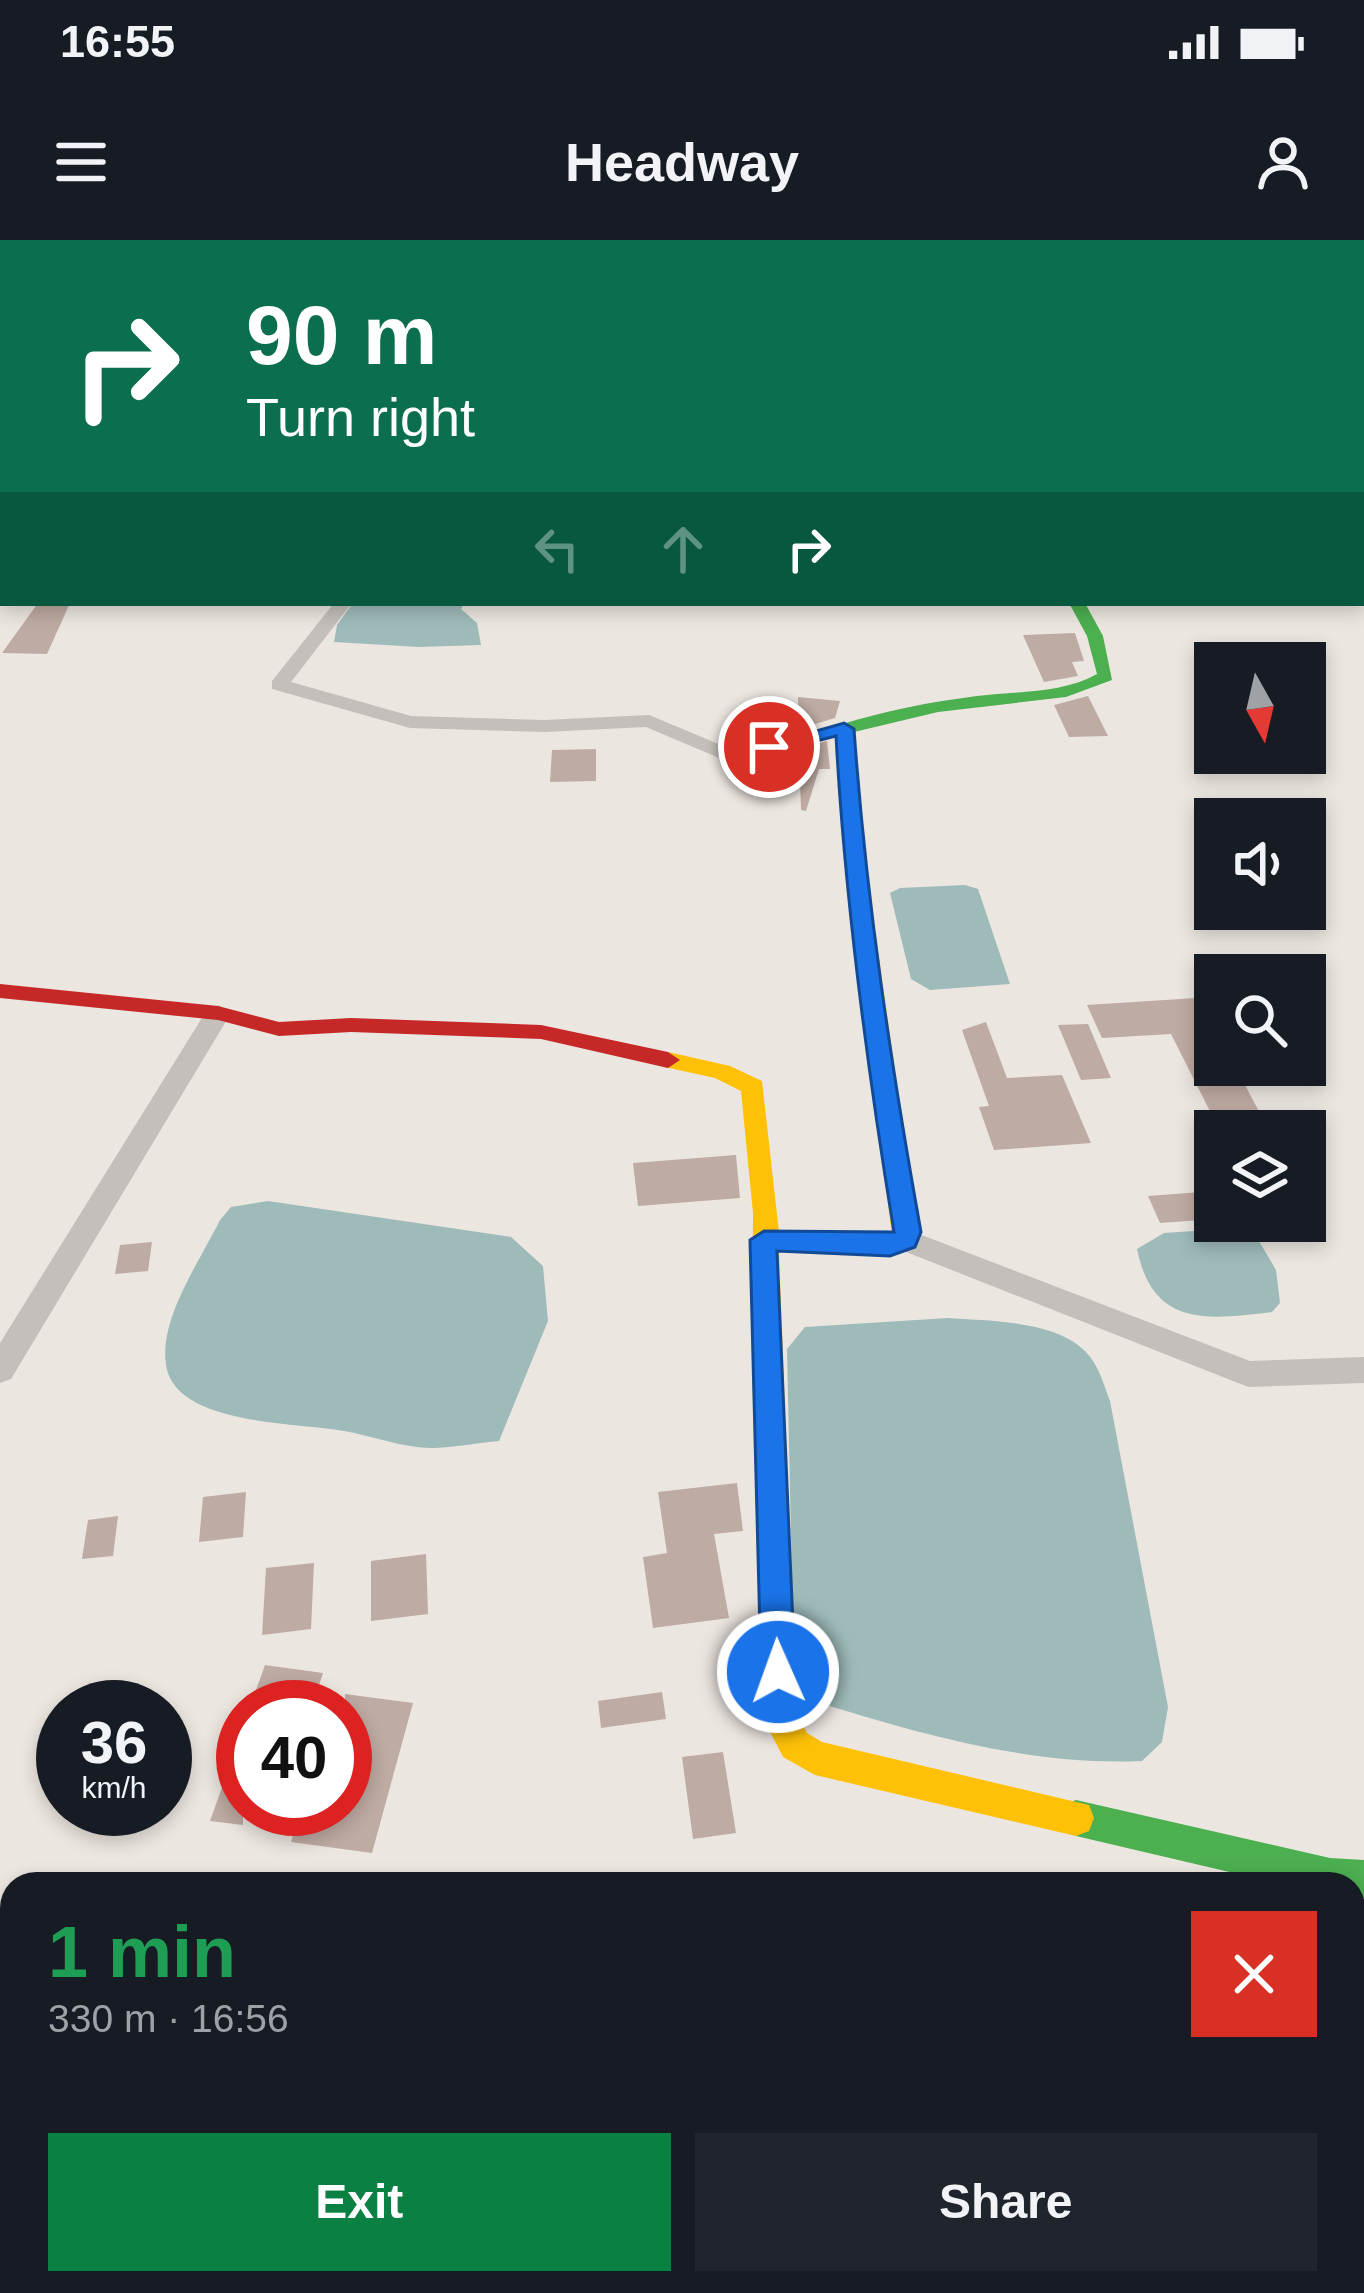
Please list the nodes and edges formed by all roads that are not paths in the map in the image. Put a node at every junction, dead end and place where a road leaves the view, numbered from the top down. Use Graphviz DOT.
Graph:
graph roads {
  1 [pos="341,606"];
  2 [pos="1079,606"];
  3 [pos="844,729"];
  4 [pos="0,991"];
  5 [pos="218,1013"];
  6 [pos="764,1240"];
  7 [pos="906,1240"];
  8 [pos="0,1370"];
  9 [pos="1364,1370"];
  10 [pos="1308,1872"];
  1 -- 3 [label="street"];
  2 -- 3 [label="street"];
  3 -- 7 [label="street"];
  4 -- 5 [label="street"];
  5 -- 6 [label="street"];
  5 -- 8 [label="street"];
  6 -- 7 [label="street"];
  6 -- 10 [label="street"];
  7 -- 9 [label="street"];
}
